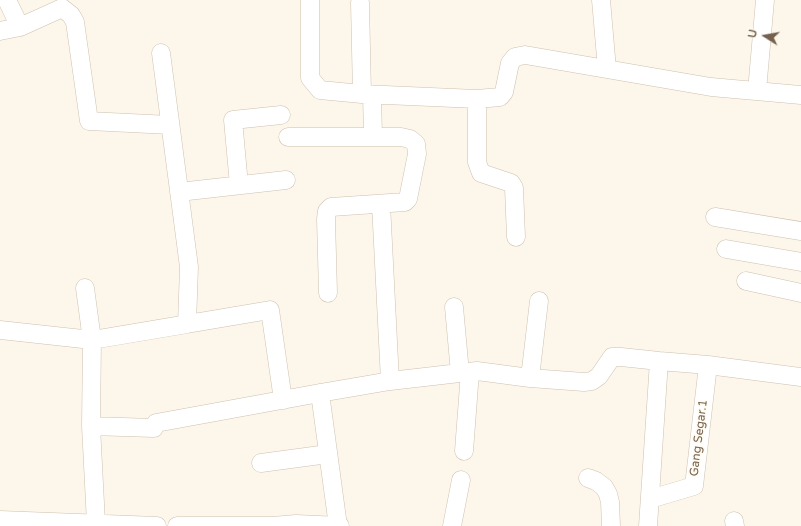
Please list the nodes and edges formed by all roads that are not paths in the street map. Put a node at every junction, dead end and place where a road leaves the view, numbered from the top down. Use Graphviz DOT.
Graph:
graph roads {
  1 [pos="7,0"];
  2 [pos="310,0"];
  3 [pos="601,0"];
  4 [pos="765,0"];
  5 [pos="360,3"];
  6 [pos="20,27"];
  7 [pos="0,31"];
  8 [pos="160,53"];
  9 [pos="607,68"];
  10 [pos="757,91"];
  11 [pos="367,95"];
  12 [pos="801,95"];
  13 [pos="477,99"];
  14 [pos="281,115"];
  15 [pos="170,125"];
  16 [pos="373,136"];
  17 [pos="288,137"];
  18 [pos="286,180"];
  19 [pos="239,185"];
  20 [pos="179,192"];
  21 [pos="381,204"];
  22 [pos="715,217"];
  23 [pos="801,231"];
  24 [pos="516,237"];
  25 [pos="726,249"];
  26 [pos="801,262"];
  27 [pos="746,281"];
  28 [pos="85,288"];
  29 [pos="328,293"];
  30 [pos="801,293"];
  31 [pos="539,301"];
  32 [pos="454,306"];
  33 [pos="187,324"];
  34 [pos="0,330"];
  35 [pos="92,340"];
  36 [pos="659,362"];
  37 [pos="708,365"];
  38 [pos="465,372"];
  39 [pos="801,377"];
  40 [pos="530,378"];
  41 [pos="390,381"];
  42 [pos="320,393"];
  43 [pos="283,400"];
  44 [pos="91,426"];
  45 [pos="464,451"];
  46 [pos="328,454"];
  47 [pos="261,463"];
  48 [pos="588,478"];
  49 [pos="461,480"];
  50 [pos="650,499"];
  51 [pos="0,520"];
  52 [pos="29,523"];
  53 [pos="96,524"];
  54 [pos="157,526"];
  55 [pos="178,526"];
  56 [pos="278,526"];
  57 [pos="339,526"];
  58 [pos="452,526"];
  59 [pos="611,526"];
  60 [pos="648,526"];
  1 -- 6 [label="street"];
  2 -- 11 [label="street"];
  3 -- 9 [label="street"];
  4 -- 10 [label="street"];
  5 -- 11 [label="street"];
  6 -- 7 [label="street"];
  6 -- 15 [label="street"];
  8 -- 15 [label="street"];
  9 -- 10 [label="street"];
  9 -- 13 [label="street"];
  10 -- 12 [label="street"];
  11 -- 13 [label="street"];
  11 -- 16 [label="street"];
  13 -- 24 [label="street"];
  14 -- 19 [label="street"];
  15 -- 20 [label="street"];
  16 -- 17 [label="street"];
  16 -- 21 [label="street"];
  18 -- 19 [label="street"];
  19 -- 20 [label="street"];
  20 -- 33 [label="street"];
  21 -- 29 [label="street"];
  21 -- 41 [label="street"];
  22 -- 23 [label="street"];
  25 -- 26 [label="street"];
  27 -- 30 [label="street"];
  28 -- 35 [label="street"];
  31 -- 40 [label="street"];
  32 -- 38 [label="street"];
  33 -- 35 [label="street"];
  33 -- 43 [label="street"];
  34 -- 35 [label="street"];
  35 -- 44 [label="street"];
  36 -- 37 [label="street"];
  36 -- 40 [label="street"];
  36 -- 50 [label="street"];
  37 -- 39 [label="street"];
  37 -- 50 [label="street, Gang Segar.1"];
  38 -- 40 [label="street"];
  38 -- 41 [label="street"];
  38 -- 45 [label="street"];
  41 -- 42 [label="street"];
  42 -- 43 [label="street"];
  42 -- 46 [label="street"];
  43 -- 44 [label="street"];
  44 -- 53 [label="street"];
  46 -- 47 [label="street"];
  46 -- 57 [label="street"];
  48 -- 59 [label="street"];
  49 -- 58 [label="street"];
  50 -- 60 [label="street"];
  51 -- 52 [label="street"];
  52 -- 53 [label="street"];
  53 -- 54 [label="street"];
  55 -- 56 [label="street"];
  56 -- 57 [label="street"];
}
